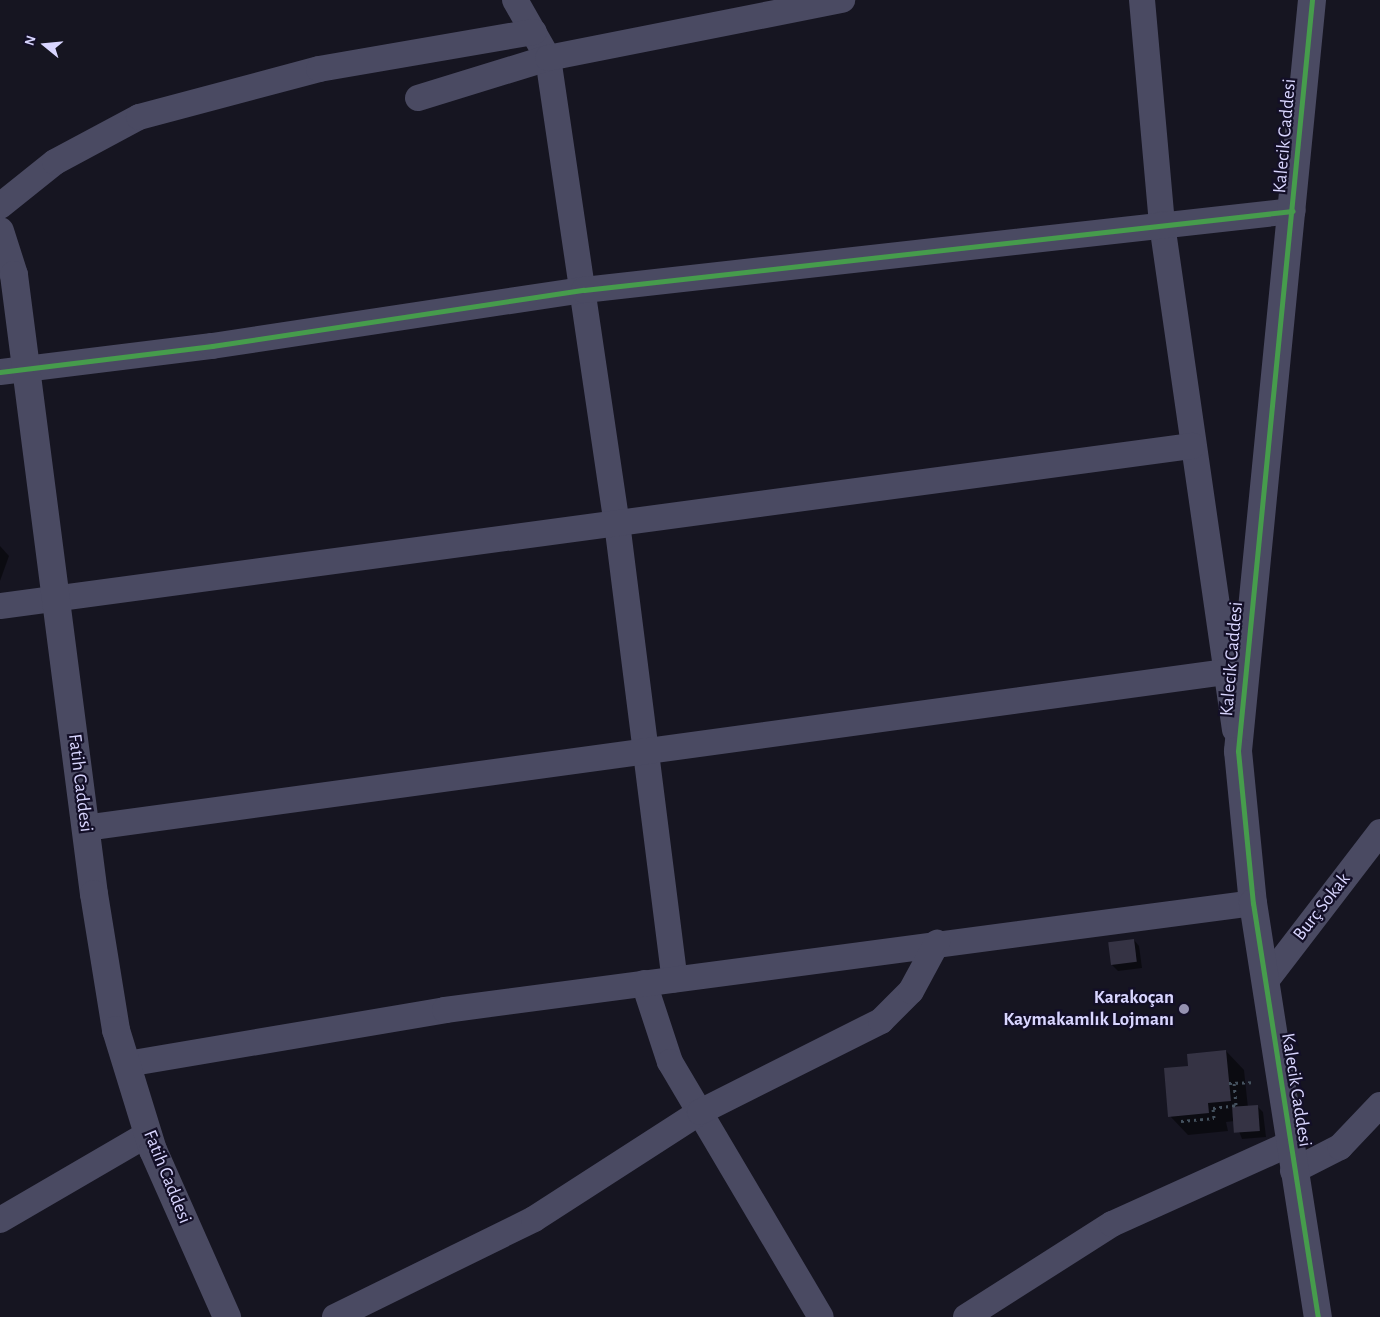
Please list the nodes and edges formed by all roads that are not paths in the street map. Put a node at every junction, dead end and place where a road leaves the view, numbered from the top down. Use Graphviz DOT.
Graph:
graph roads {
  1 [pos="515,0"];
  2 [pos="842,0"];
  3 [pos="1142,0"];
  4 [pos="1312,0"];
  5 [pos="737,9"];
  6 [pos="534,32"];
  7 [pos="548,58"];
  8 [pos="418,98"];
  9 [pos="0,206"];
  10 [pos="1293,211"];
  11 [pos="1162,224"];
  12 [pos="0,231"];
  13 [pos="584,290"];
  14 [pos="13,370"];
  15 [pos="1192,446"];
  16 [pos="616,523"];
  17 [pos="56,601"];
  18 [pos="0,606"];
  19 [pos="1226,672"];
  20 [pos="646,751"];
  21 [pos="1238,751"];
  22 [pos="85,828"];
  23 [pos="1380,832"];
  24 [pos="1253,903"];
  25 [pos="937,943"];
  26 [pos="675,979"];
  27 [pos="1265,982"];
  28 [pos="644,983"];
  29 [pos="127,1064"];
  30 [pos="1380,1105"];
  31 [pos="700,1112"];
  32 [pos="148,1134"];
  33 [pos="1289,1144"];
  34 [pos="1293,1171"];
  35 [pos="0,1219"];
  36 [pos="227,1317"];
  37 [pos="335,1317"];
  38 [pos="821,1317"];
  39 [pos="966,1317"];
  40 [pos="1318,1317"];
  1 -- 6 [label="street"];
  2 -- 5 [label="street"];
  3 -- 11 [label="street"];
  4 -- 10 [label="street, Kalecik Caddesi"];
  5 -- 7 [label="street"];
  6 -- 7 [label="street"];
  6 -- 9 [label="street"];
  7 -- 8 [label="street"];
  7 -- 13 [label="street"];
  10 -- 11 [label="street"];
  10 -- 21 [label="street, Kalecik Caddesi"];
  11 -- 13 [label="street"];
  11 -- 15 [label="street"];
  12 -- 14 [label="street, Fatih Caddesi"];
  13 -- 14 [label="street"];
  13 -- 16 [label="street"];
  14 -- 17 [label="street, Fatih Caddesi"];
  15 -- 16 [label="street"];
  15 -- 19 [label="street"];
  16 -- 17 [label="street"];
  16 -- 20 [label="street"];
  17 -- 18 [label="street"];
  17 -- 22 [label="street, Fatih Caddesi"];
  19 -- 20 [label="street"];
  19 -- 21 [label="street"];
  20 -- 22 [label="street"];
  20 -- 26 [label="street"];
  21 -- 24 [label="street, Kalecik Caddesi"];
  22 -- 29 [label="street, Fatih Caddesi"];
  23 -- 27 [label="street, Burç Sokak"];
  24 -- 25 [label="street"];
  24 -- 27 [label="street, Kalecik Caddesi"];
  25 -- 26 [label="street"];
  25 -- 31 [label="street"];
  26 -- 28 [label="street"];
  27 -- 33 [label="street, Kalecik Caddesi"];
  28 -- 29 [label="street"];
  28 -- 31 [label="street"];
  29 -- 32 [label="street, Fatih Caddesi"];
  30 -- 34 [label="street"];
  31 -- 37 [label="street"];
  31 -- 38 [label="street"];
  32 -- 35 [label="street"];
  32 -- 36 [label="street, Fatih Caddesi"];
  33 -- 34 [label="street, Kalecik Caddesi"];
  33 -- 39 [label="street"];
  34 -- 40 [label="street, Kalecik Caddesi"];
}
